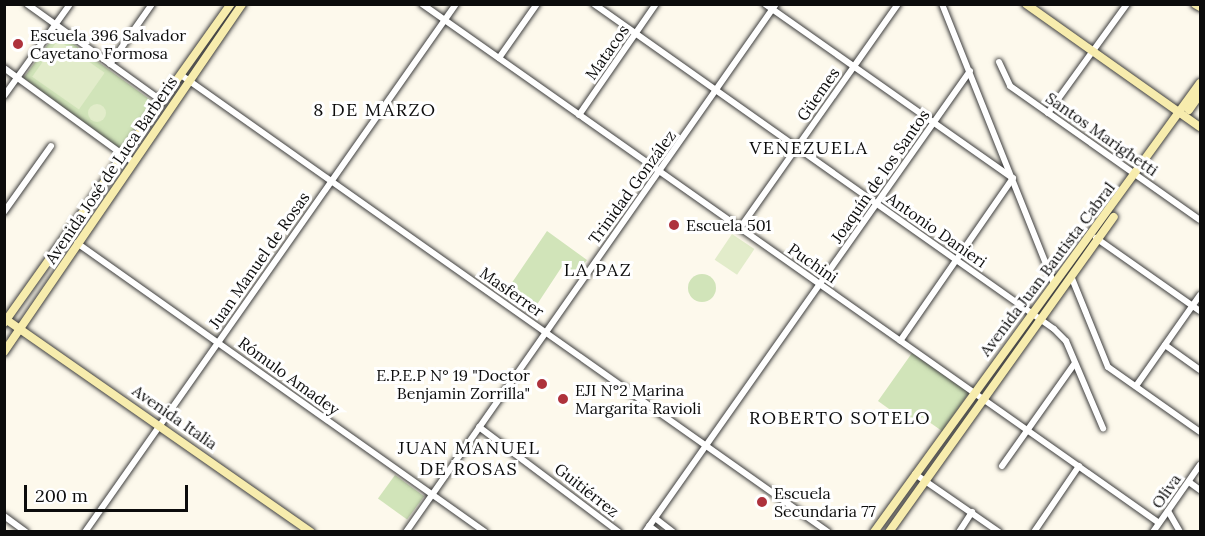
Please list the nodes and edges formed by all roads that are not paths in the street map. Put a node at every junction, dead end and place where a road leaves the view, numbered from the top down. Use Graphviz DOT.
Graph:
graph roads {
  1 [pos="27,4"];
  2 [pos="70,4"];
  3 [pos="152,4"];
  4 [pos="231,4"];
  5 [pos="242,4"];
  6 [pos="422,4"];
  7 [pos="456,4"];
  8 [pos="537,4"];
  9 [pos="594,4"];
  10 [pos="656,4"];
  11 [pos="765,4"];
  12 [pos="897,4"];
  13 [pos="942,4"];
  14 [pos="1026,4"];
  15 [pos="1127,4"];
  16 [pos="1195,4"];
  17 [pos="1200,6"];
  18 [pos="774,7"];
  19 [pos="445,20"];
  20 [pos="56,25"];
  21 [pos="636,34"];
  22 [pos="1093,51"];
  23 [pos="499,58"];
  24 [pos="999,62"];
  25 [pos="110,64"];
  26 [pos="4,68"];
  27 [pos="853,68"];
  28 [pos="970,71"];
  29 [pos="181,75"];
  30 [pos="17,78"];
  31 [pos="190,81"];
  32 [pos="1200,83"];
  33 [pos="716,90"];
  34 [pos="1200,94"];
  35 [pos="4,96"];
  36 [pos="162,101"];
  37 [pos="1048,113"];
  38 [pos="579,115"];
  39 [pos="1182,115"];
  40 [pos="933,123"];
  41 [pos="1200,128"];
  42 [pos="51,146"];
  43 [pos="797,147"];
  44 [pos="125,154"];
  45 [pos="133,162"];
  46 [pos="660,171"];
  47 [pos="1139,176"];
  48 [pos="1012,178"];
  49 [pos="332,181"];
  50 [pos="877,204"];
  51 [pos="4,212"];
  52 [pos="1200,220"];
  53 [pos="740,228"];
  54 [pos="1096,238"];
  55 [pos="77,243"];
  56 [pos="956,260"];
  57 [pos="1071,276"];
  58 [pos="1053,282"];
  59 [pos="820,284"];
  60 [pos="1200,295"];
  61 [pos="1193,306"];
  62 [pos="1200,311"];
  63 [pos="1030,312"];
  64 [pos="6,316"];
  65 [pos="1039,318"];
  66 [pos="22,327"];
  67 [pos="546,332"];
  68 [pos="900,341"];
  69 [pos="218,342"];
  70 [pos="1165,345"];
  71 [pos="4,352"];
  72 [pos="1075,363"];
  73 [pos="1200,370"];
  74 [pos="1136,386"];
  75 [pos="974,393"];
  76 [pos="983,399"];
  77 [pos="160,425"];
  78 [pos="479,427"];
  79 [pos="1103,428"];
  80 [pos="1028,431"];
  81 [pos="1200,432"];
  82 [pos="706,445"];
  83 [pos="1200,465"];
  84 [pos="1002,466"];
  85 [pos="1079,466"];
  86 [pos="915,474"];
  87 [pos="925,480"];
  88 [pos="1189,482"];
  89 [pos="1200,490"];
  90 [pos="432,495"];
  91 [pos="1168,511"];
  92 [pos="972,512"];
  93 [pos="4,516"];
  94 [pos="654,518"];
  95 [pos="1159,523"];
  96 [pos="647,529"];
  97 [pos="26,531"];
  98 [pos="84,531"];
  99 [pos="311,531"];
  100 [pos="406,531"];
  101 [pos="484,531"];
  102 [pos="619,531"];
  103 [pos="657,531"];
  104 [pos="673,531"];
  105 [pos="828,531"];
  106 [pos="874,531"];
  107 [pos="889,531"];
  108 [pos="959,531"];
  109 [pos="999,531"];
  110 [pos="1034,531"];
  111 [pos="1153,531"];
  112 [pos="1180,531"];
  1 -- 20 [label="street"];
  2 -- 20 [label="street"];
  3 -- 25 [label="street"];
  4 -- 29 [label="main road, Avenida José de Luca Barberis"];
  5 -- 31 [label="main road, Avenida José de Luca Barberis"];
  6 -- 19 [label="street, Puchini"];
  7 -- 19 [label="street, Juan Manuel de Rosas"];
  8 -- 23 [label="street"];
  9 -- 21 [label="street, Antonio Danieri"];
  10 -- 21 [label="street, Matacos"];
  11 -- 18 [label="street"];
  12 -- 27 [label="street, Güemes"];
  13 -- 28 [label="street"];
  14 -- 22 [label="main road"];
  15 -- 22 [label="street"];
  16 -- 17 [label="main road"];
  18 -- 27 [label="street"];
  18 -- 33 [label="street, Trinidad González"];
  19 -- 23 [label="street, Puchini"];
  19 -- 49 [label="street, Juan Manuel de Rosas"];
  20 -- 25 [label="street"];
  20 -- 30 [label="street"];
  21 -- 33 [label="street, Antonio Danieri"];
  21 -- 38 [label="street, Matacos"];
  22 -- 37 [label="street"];
  22 -- 39 [label="main road"];
  23 -- 38 [label="street, Puchini"];
  24 -- 37 [label="street, Santos Marighetti"];
  25 -- 36 [label="street"];
  26 -- 30 [label="street"];
  27 -- 40 [label="street"];
  27 -- 43 [label="street, Güemes"];
  28 -- 40 [label="street, Joaquín de los Santos"];
  28 -- 48 [label="street"];
  29 -- 31 [label="street, Masferrer"];
  29 -- 36 [label="main road, Avenida José de Luca Barberis"];
  30 -- 35 [label="street"];
  30 -- 44 [label="street"];
  31 -- 45 [label="main road, Avenida José de Luca Barberis"];
  31 -- 49 [label="street, Masferrer"];
  32 -- 39 [label="main road, Avenida Juan Bautista Cabral"];
  33 -- 43 [label="street, Antonio Danieri"];
  33 -- 46 [label="street, Trinidad González"];
  34 -- 39 [label="main road, Avenida Juan Bautista Cabral"];
  36 -- 44 [label="main road, Avenida José de Luca Barberis"];
  37 -- 47 [label="street, Santos Marighetti"];
  38 -- 46 [label="street, Puchini"];
  39 -- 41 [label="main road"];
  39 -- 47 [label="main road, Avenida Juan Bautista Cabral"];
  40 -- 48 [label="street"];
  40 -- 50 [label="street, Joaquín de los Santos"];
  42 -- 51 [label="street"];
  43 -- 50 [label="street, Antonio Danieri"];
  43 -- 53 [label="street, Güemes"];
  44 -- 45 [label="street"];
  44 -- 64 [label="main road, Avenida José de Luca Barberis"];
  45 -- 55 [label="main road, Avenida José de Luca Barberis"];
  46 -- 53 [label="street, Puchini"];
  46 -- 67 [label="street, Trinidad González"];
  47 -- 52 [label="street, Santos Marighetti"];
  47 -- 54 [label="main road, Avenida Juan Bautista Cabral"];
  48 -- 56 [label="street"];
  48 -- 58 [label="street"];
  49 -- 67 [label="street, Masferrer"];
  49 -- 69 [label="street, Juan Manuel de Rosas"];
  50 -- 56 [label="street, Antonio Danieri"];
  50 -- 59 [label="street, Joaquín de los Santos"];
  53 -- 59 [label="street, Puchini"];
  54 -- 57 [label="main road, Avenida Juan Bautista Cabral"];
  54 -- 58 [label="main road, Avenida Juan Bautista Cabral"];
  54 -- 61 [label="street"];
  55 -- 66 [label="main road, Avenida José de Luca Barberis"];
  55 -- 69 [label="street, Rómulo Amadey"];
  56 -- 63 [label="street, Antonio Danieri"];
  56 -- 68 [label="street"];
  57 -- 65 [label="main road, Avenida Juan Bautista Cabral"];
  57 -- 74 [label="street"];
  58 -- 63 [label="main road, Avenida Juan Bautista Cabral"];
  59 -- 68 [label="street, Puchini"];
  59 -- 82 [label="street, Joaquín de los Santos"];
  60 -- 61 [label="street"];
  61 -- 62 [label="street"];
  61 -- 70 [label="street"];
  63 -- 65 [label="street, Antonio Danieri"];
  63 -- 75 [label="main road, Avenida Juan Bautista Cabral"];
  64 -- 66 [label="main road, Avenida Italia"];
  65 -- 72 [label="street, Antonio Danieri"];
  65 -- 76 [label="main road, Avenida Juan Bautista Cabral"];
  66 -- 71 [label="main road, Avenida José de Luca Barberis"];
  66 -- 77 [label="main road, Avenida Italia"];
  67 -- 78 [label="street, Trinidad González"];
  67 -- 82 [label="street, Masferrer"];
  68 -- 75 [label="street, Puchini"];
  69 -- 77 [label="street, Juan Manuel de Rosas"];
  69 -- 90 [label="street, Rómulo Amadey"];
  70 -- 73 [label="street"];
  70 -- 74 [label="street"];
  72 -- 79 [label="street, Antonio Danieri"];
  72 -- 80 [label="street"];
  74 -- 81 [label="street"];
  75 -- 76 [label="street, Puchini"];
  75 -- 86 [label="main road, Avenida Juan Bautista Cabral"];
  76 -- 80 [label="street, Puchini"];
  76 -- 87 [label="main road, Avenida Juan Bautista Cabral"];
  77 -- 98 [label="street, Juan Manuel de Rosas"];
  77 -- 99 [label="main road, Avenida Italia"];
  78 -- 90 [label="street, Trinidad González"];
  78 -- 102 [label="street, Guitiérrez"];
  80 -- 84 [label="street"];
  80 -- 85 [label="street, Puchini"];
  82 -- 94 [label="street, Joaquín de los Santos"];
  82 -- 105 [label="street, Masferrer"];
  83 -- 88 [label="street, Oliva"];
  85 -- 95 [label="street, Puchini"];
  85 -- 110 [label="street"];
  86 -- 87 [label="street"];
  86 -- 106 [label="main road, Avenida Juan Bautista Cabral"];
  87 -- 92 [label="street"];
  87 -- 107 [label="main road, Avenida Juan Bautista Cabral"];
  88 -- 89 [label="street"];
  88 -- 91 [label="street, Oliva"];
  90 -- 100 [label="street, Trinidad González"];
  90 -- 101 [label="street, Rómulo Amadey"];
  91 -- 95 [label="street, Oliva"];
  91 -- 112 [label="street"];
  92 -- 108 [label="street"];
  92 -- 109 [label="street"];
  93 -- 97 [label="street"];
  94 -- 96 [label="street, Joaquín de los Santos"];
  94 -- 104 [label="street"];
  95 -- 111 [label="street, Oliva"];
  96 -- 103 [label="street"];
}
